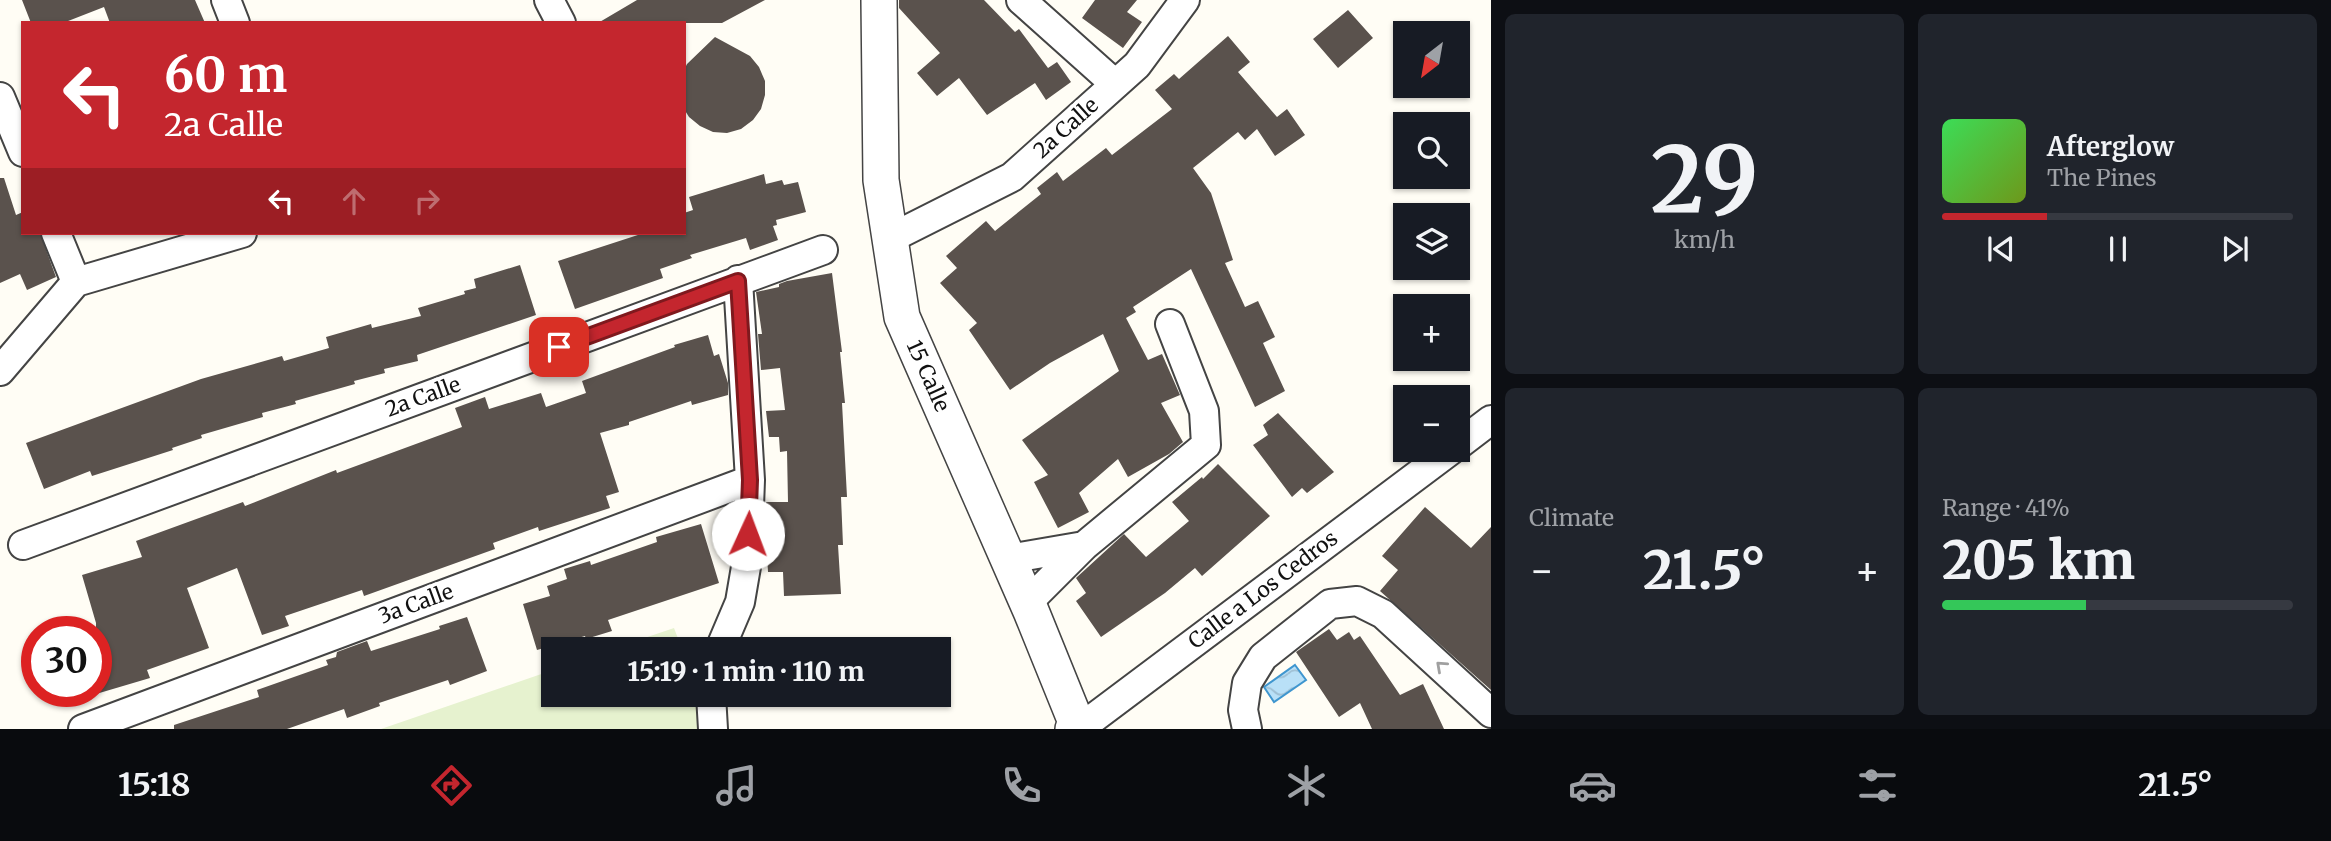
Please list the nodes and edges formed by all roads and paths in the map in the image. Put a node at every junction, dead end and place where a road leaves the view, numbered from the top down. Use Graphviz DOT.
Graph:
graph roads {
  1 [pos="226,0"];
  2 [pos="549,0"];
  3 [pos="879,0"];
  4 [pos="1021,0"];
  5 [pos="1185,0"];
  6 [pos="234,21"];
  7 [pos="560,21"];
  8 [pos="1115,85"];
  9 [pos="0,97"];
  10 [pos="21,147"];
  11 [pos="57,235"];
  12 [pos="235,235"];
  13 [pos="890,239"];
  14 [pos="823,250"];
  15 [pos="738,281"];
  16 [pos="76,282"];
  17 [pos="1170,324"];
  18 [pos="0,371"];
  19 [pos="1491,420"];
  20 [pos="1470,436"];
  21 [pos="1435,462"];
  22 [pos="750,480"];
  23 [pos="23,545"];
  24 [pos="1084,546"];
  25 [pos="1008,559"];
  26 [pos="1027,603"];
  27 [pos="725,637"];
  28 [pos="712,707"];
  29 [pos="1491,713"];
  30 [pos="1077,728"];
  31 [pos="83,729"];
  32 [pos="713,729"];
  33 [pos="1247,729"];
  1 -- 6 [label="street"];
  2 -- 7 [label="street"];
  3 -- 13 [label="street, 15 Calle"];
  4 -- 8 [label="street"];
  5 -- 8 [label="street, 2a Calle"];
  8 -- 13 [label="street, 2a Calle"];
  9 -- 10 [label="street"];
  11 -- 16 [label="street"];
  12 -- 16 [label="street"];
  13 -- 25 [label="street, 15 Calle"];
  14 -- 15 [label="street, 2a Calle"];
  15 -- 22 [label="street"];
  15 -- 23 [label="street, 2a Calle"];
  16 -- 18 [label="street"];
  17 -- 24 [label="street"];
  19 -- 20 [label="street"];
  21 -- 30 [label="street, Calle a Los Cedros"];
  22 -- 27 [label="street"];
  22 -- 31 [label="street, 3a Calle"];
  24 -- 25 [label="street"];
  24 -- 26 [label="street"];
  25 -- 26 [label="street, 15 Calle"];
  26 -- 30 [label="street, 15 Calle"];
  28 -- 32 [label="street"];
  29 -- 33 [label="street, one-way"];
}
